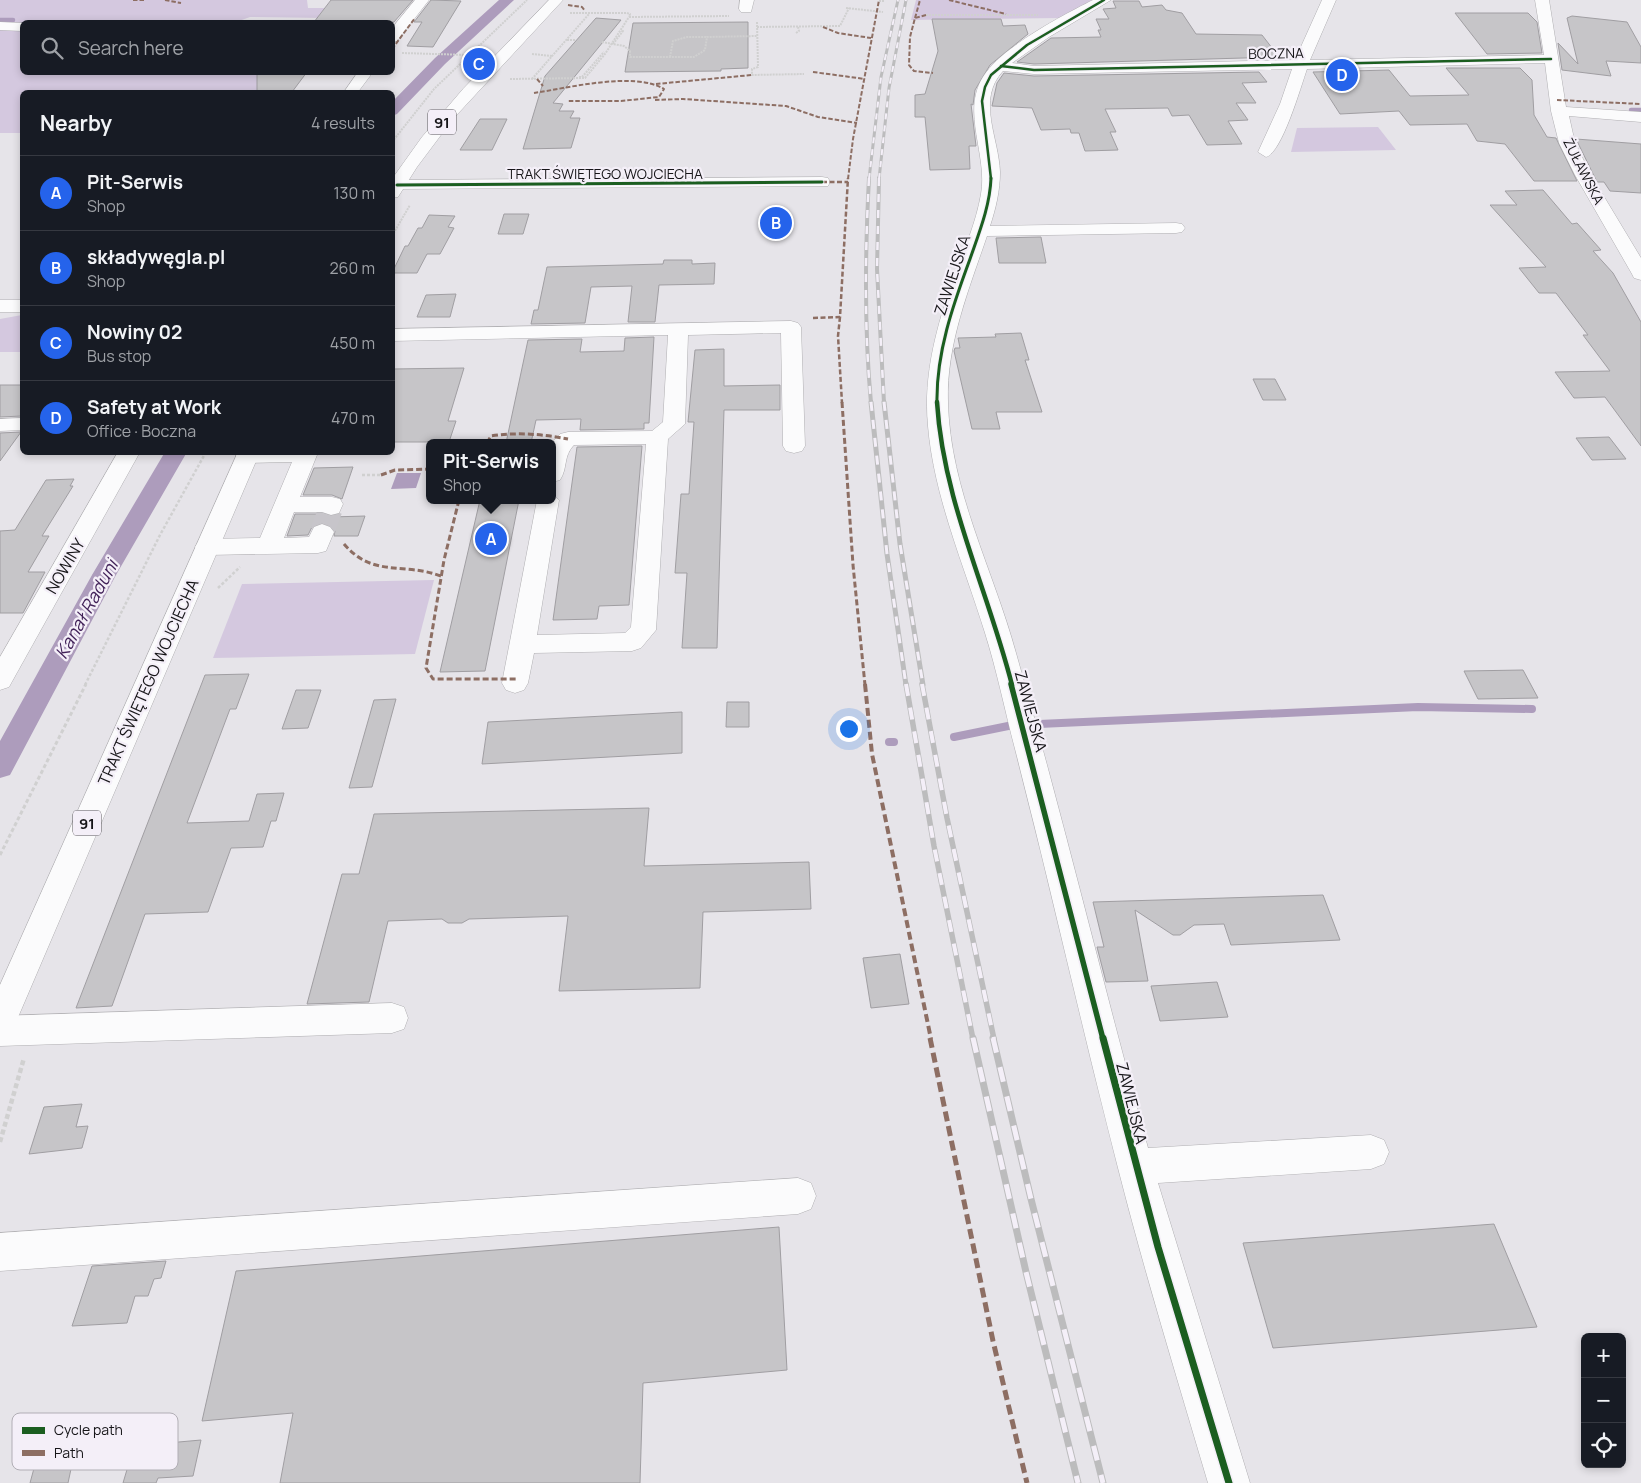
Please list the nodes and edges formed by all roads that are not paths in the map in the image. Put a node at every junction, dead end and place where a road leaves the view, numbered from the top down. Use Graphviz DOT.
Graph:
graph roads {
  1 [pos="422,0"];
  2 [pos="556,0"];
  3 [pos="1104,0"];
  4 [pos="1330,0"];
  5 [pos="1542,0"];
  6 [pos="0,26"];
  7 [pos="20,27"];
  8 [pos="395,34"];
  9 [pos="1551,59"];
  10 [pos="1301,64"];
  11 [pos="1001,66"];
  12 [pos="364,75"];
  13 [pos="352,90"];
  14 [pos="1559,111"];
  15 [pos="1641,117"];
  16 [pos="1266,152"];
  17 [pos="822,182"];
  18 [pos="395,189"];
  19 [pos="1176,228"];
  20 [pos="979,231"];
  21 [pos="1641,274"];
  22 [pos="0,306"];
  23 [pos="20,306"];
  24 [pos="678,331"];
  25 [pos="395,335"];
  26 [pos="0,424"];
  27 [pos="20,424"];
  28 [pos="657,437"];
  29 [pos="794,446"];
  30 [pos="556,450"];
  31 [pos="127,455"];
  32 [pos="248,455"];
  33 [pos="306,455"];
  34 [pos="547,504"];
  35 [pos="285,505"];
  36 [pos="331,508"];
  37 [pos="322,532"];
  38 [pos="270,546"];
  39 [pos="207,547"];
  40 [pos="523,644"];
  41 [pos="0,680"];
  42 [pos="515,683"];
  43 [pos="392,1018"];
  44 [pos="0,1022"];
  45 [pos="0,1031"];
  46 [pos="1371,1152"];
  47 [pos="1135,1167"];
  48 [pos="798,1196"];
  49 [pos="0,1252"];
  50 [pos="1229,1483"];
  1 -- 8 [label="street"];
  2 -- 18 [label="street, TRAKT ŚWIĘTEGO WOJCIECHA / 91"];
  3 -- 11 [label="street, ZAWIEJSKA"];
  4 -- 10 [label="street"];
  5 -- 9 [label="street, ŻUŁAWSKA"];
  6 -- 7 [label="street"];
  9 -- 10 [label="street, BOCZNA"];
  9 -- 14 [label="street, ŻUŁAWSKA"];
  10 -- 11 [label="street, BOCZNA"];
  10 -- 16 [label="street"];
  11 -- 20 [label="street, ZAWIEJSKA"];
  12 -- 13 [label="street"];
  14 -- 15 [label="street"];
  14 -- 21 [label="street, ŻUŁAWSKA"];
  17 -- 18 [label="street, TRAKT ŚWIĘTEGO WOJCIECHA"];
  19 -- 20 [label="street"];
  20 -- 47 [label="street, ZAWIEJSKA"];
  22 -- 23 [label="street"];
  24 -- 25 [label="street"];
  24 -- 28 [label="street"];
  24 -- 29 [label="street"];
  26 -- 27 [label="street"];
  28 -- 30 [label="street"];
  28 -- 40 [label="street"];
  31 -- 41 [label="street, NOWINY"];
  32 -- 39 [label="street, TRAKT ŚWIĘTEGO WOJCIECHA / 91"];
  33 -- 35 [label="street"];
  34 -- 40 [label="street"];
  35 -- 36 [label="street"];
  35 -- 38 [label="street"];
  37 -- 38 [label="street"];
  38 -- 39 [label="street"];
  39 -- 44 [label="street, TRAKT ŚWIĘTEGO WOJCIECHA / 91"];
  40 -- 42 [label="street"];
  43 -- 45 [label="street"];
  46 -- 47 [label="street"];
  47 -- 50 [label="street, ZAWIEJSKA"];
  48 -- 49 [label="street"];
}
